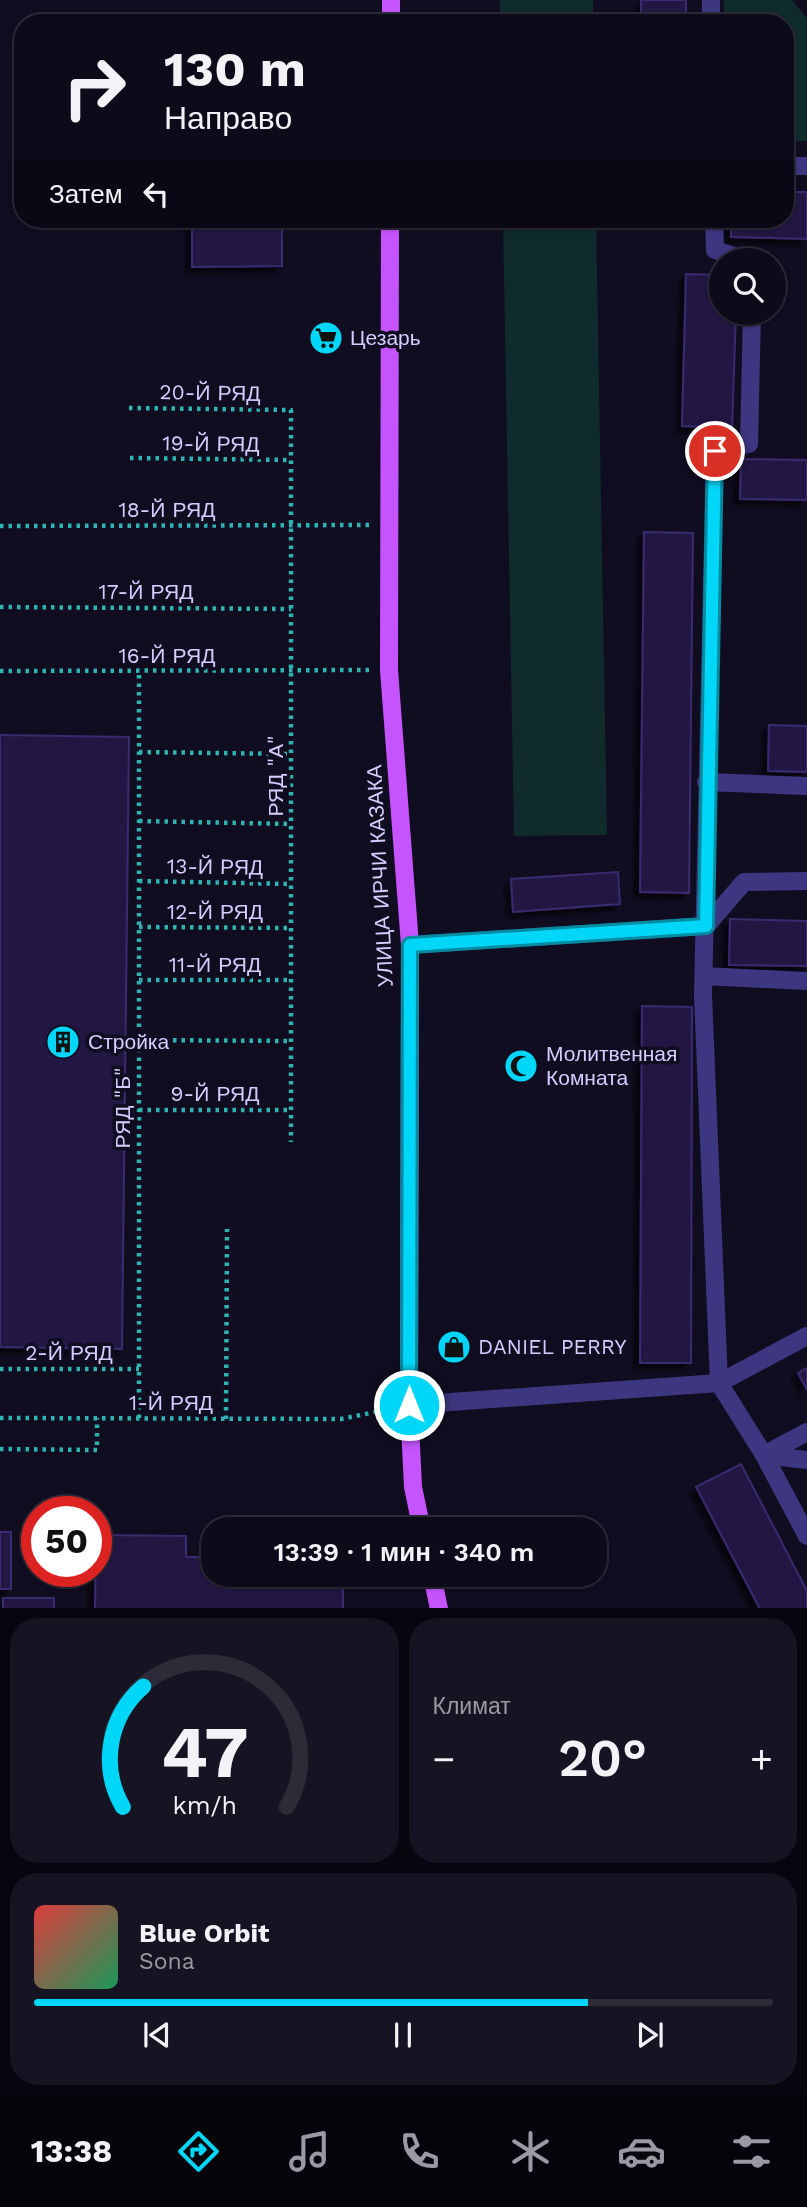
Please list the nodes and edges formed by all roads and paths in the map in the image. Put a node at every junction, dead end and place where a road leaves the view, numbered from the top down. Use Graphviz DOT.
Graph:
graph roads {
  1 [pos="390,228"];
  2 [pos="714,228"];
  3 [pos="715,248"];
  4 [pos="752,325"];
  5 [pos="129,408"];
  6 [pos="291,410"];
  7 [pos="130,458"];
  8 [pos="291,460"];
  9 [pos="292,525"];
  10 [pos="390,525"];
  11 [pos="0,526"];
  12 [pos="0,607"];
  13 [pos="291,609"];
  14 [pos="389,670"];
  15 [pos="0,671"];
  16 [pos="139,671"];
  17 [pos="291,671"];
  18 [pos="139,752"];
  19 [pos="291,754"];
  20 [pos="706,782"];
  21 [pos="807,786"];
  22 [pos="139,821"];
  23 [pos="292,824"];
  24 [pos="139,881"];
  25 [pos="807,881"];
  26 [pos="291,884"];
  27 [pos="706,926"];
  28 [pos="139,927"];
  29 [pos="292,928"];
  30 [pos="410,945"];
  31 [pos="704,976"];
  32 [pos="139,980"];
  33 [pos="292,980"];
  34 [pos="807,981"];
  35 [pos="139,1040"];
  36 [pos="292,1041"];
  37 [pos="139,1110"];
  38 [pos="292,1110"];
  39 [pos="291,1142"];
  40 [pos="227,1228"];
  41 [pos="807,1336"];
  42 [pos="0,1369"];
  43 [pos="139,1369"];
  44 [pos="719,1383"];
  45 [pos="409,1405"];
  46 [pos="0,1418"];
  47 [pos="139,1418"];
  48 [pos="97,1419"];
  49 [pos="226,1419"];
  50 [pos="807,1432"];
  51 [pos="0,1449"];
  52 [pos="764,1455"];
  53 [pos="807,1460"];
  54 [pos="419,1517"];
  55 [pos="807,1536"];
  56 [pos="435,1587"];
  57 [pos="439,1608"];
  1 -- 10 [label="main road, УЛИЦА ИРЧИ КАЗАКА"];
  2 -- 3 [label="street"];
  4 -- 20 [label="street"];
  5 -- 6 [label="path, 20-Й РЯД"];
  6 -- 8 [label="path, РЯД \"А\""];
  7 -- 8 [label="path, 19-Й РЯД"];
  8 -- 9 [label="path, РЯД \"А\""];
  9 -- 10 [label="path, 18-Й РЯД"];
  9 -- 11 [label="path, 18-Й РЯД"];
  9 -- 13 [label="path, РЯД \"А\""];
  10 -- 14 [label="main road, УЛИЦА ИРЧИ КАЗАКА"];
  12 -- 13 [label="path, 17-Й РЯД"];
  13 -- 17 [label="path, РЯД \"А\""];
  14 -- 17 [label="path, 16-Й РЯД"];
  14 -- 30 [label="main road, УЛИЦА ИРЧИ КАЗАКА"];
  15 -- 16 [label="path, 16-Й РЯД"];
  16 -- 17 [label="path, 16-Й РЯД"];
  16 -- 18 [label="path, РЯД \"Б\""];
  17 -- 19 [label="path, РЯД \"А\""];
  18 -- 19 [label="path"];
  18 -- 22 [label="path, РЯД \"Б\""];
  19 -- 23 [label="path, РЯД \"А\""];
  20 -- 21 [label="street"];
  20 -- 27 [label="street"];
  22 -- 23 [label="path"];
  22 -- 24 [label="path, РЯД \"Б\""];
  23 -- 26 [label="path, РЯД \"А\""];
  24 -- 26 [label="path, 13-Й РЯД"];
  24 -- 28 [label="path, РЯД \"Б\""];
  25 -- 27 [label="street"];
  26 -- 29 [label="path, РЯД \"А\""];
  27 -- 30 [label="street"];
  27 -- 31 [label="street"];
  28 -- 29 [label="path, 12-Й РЯД"];
  28 -- 32 [label="path, РЯД \"Б\""];
  29 -- 33 [label="path, РЯД \"А\""];
  30 -- 45 [label="main road, УЛИЦА ИРЧИ КАЗАКА"];
  31 -- 34 [label="street"];
  31 -- 44 [label="street"];
  32 -- 33 [label="path, 11-Й РЯД"];
  32 -- 35 [label="path, РЯД \"Б\""];
  33 -- 36 [label="path, РЯД \"А\""];
  35 -- 36 [label="path"];
  35 -- 37 [label="path, РЯД \"Б\""];
  36 -- 38 [label="path, РЯД \"А\""];
  37 -- 38 [label="path, 9-Й РЯД"];
  37 -- 43 [label="path, РЯД \"Б\""];
  38 -- 39 [label="path, РЯД \"А\""];
  40 -- 49 [label="path"];
  41 -- 44 [label="street"];
  42 -- 43 [label="path, 2-Й РЯД"];
  43 -- 47 [label="path, РЯД \"Б\""];
  44 -- 45 [label="street"];
  44 -- 52 [label="street"];
  45 -- 49 [label="path, 1-Й РЯД"];
  45 -- 54 [label="main road, УЛИЦА ИРЧИ КАЗАКА"];
  46 -- 48 [label="path, 1-Й РЯД"];
  47 -- 48 [label="path, 1-Й РЯД"];
  47 -- 49 [label="path, 1-Й РЯД"];
  48 -- 51 [label="path"];
  50 -- 52 [label="street"];
  52 -- 53 [label="street"];
  52 -- 55 [label="street"];
  56 -- 57 [label="main road"];
}
